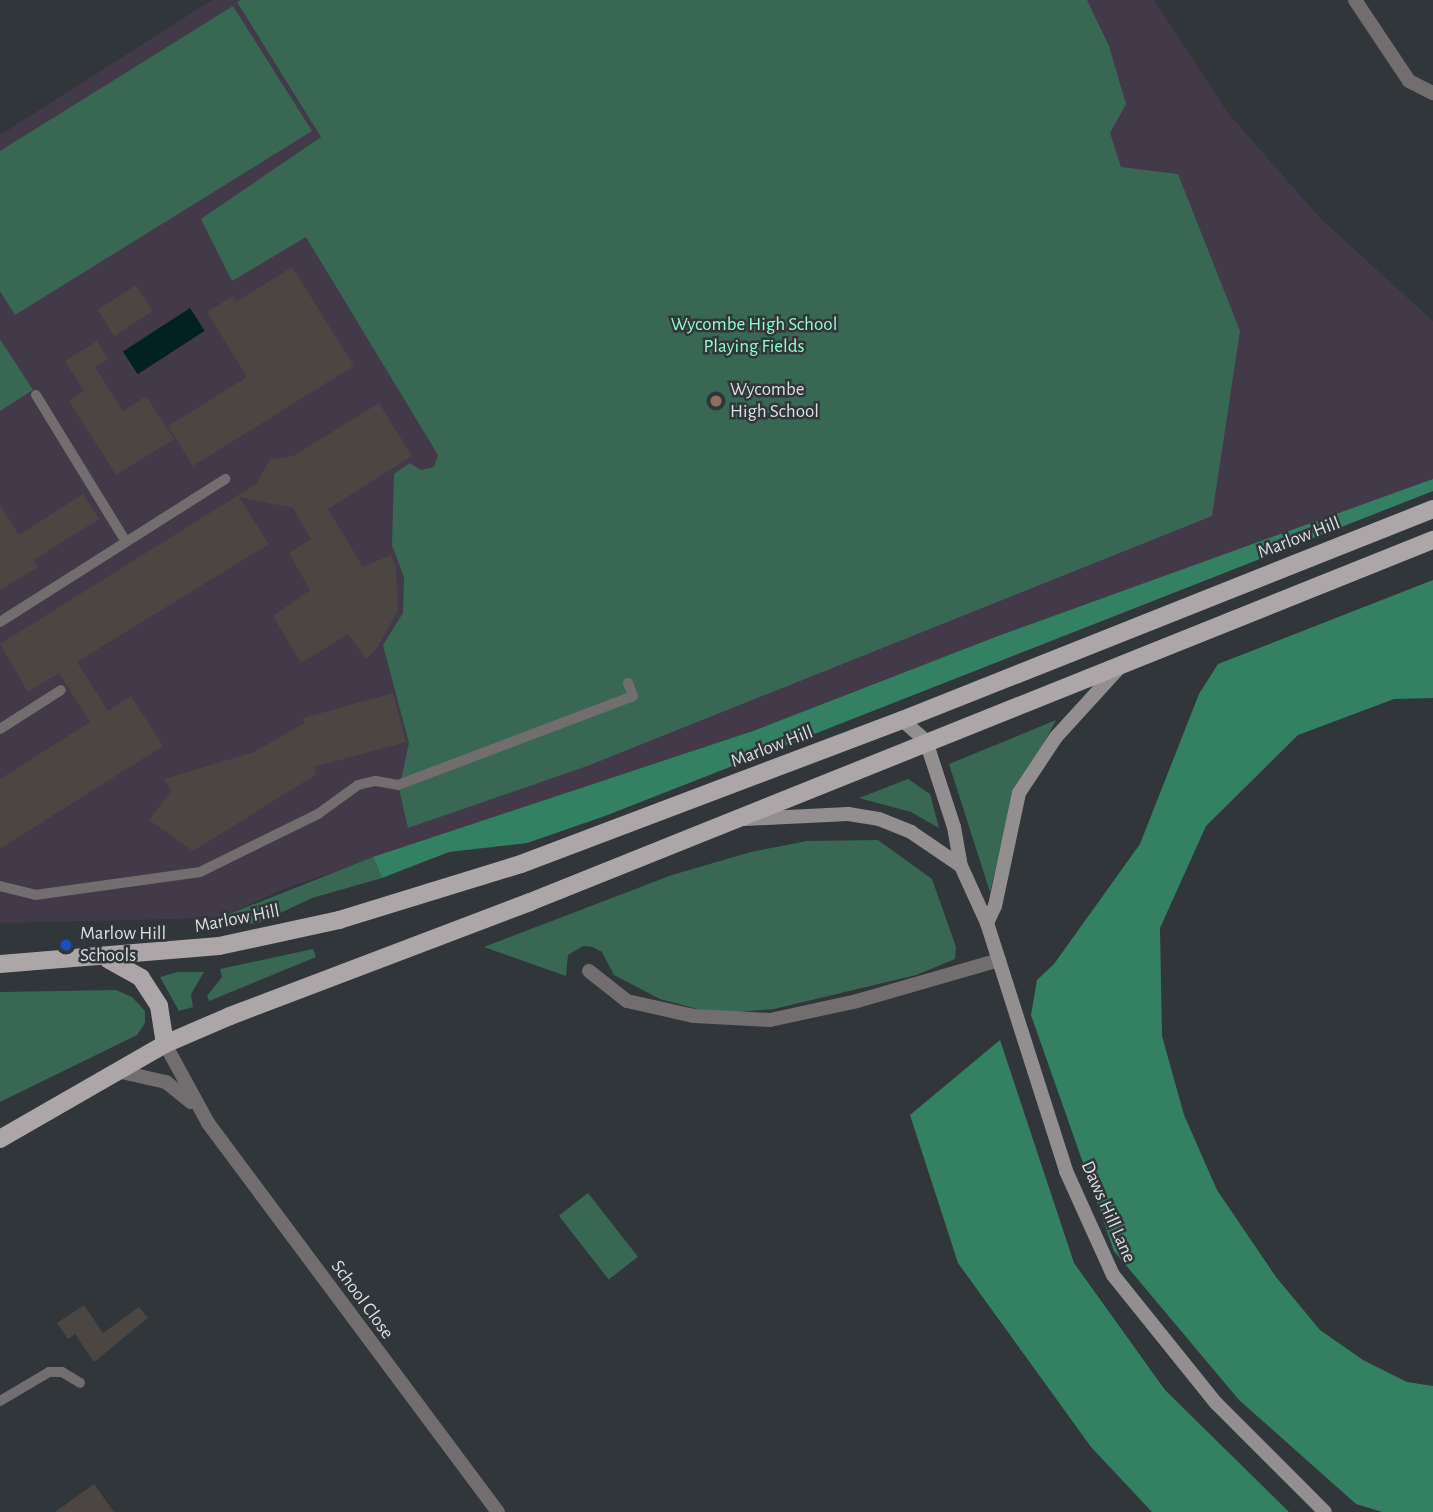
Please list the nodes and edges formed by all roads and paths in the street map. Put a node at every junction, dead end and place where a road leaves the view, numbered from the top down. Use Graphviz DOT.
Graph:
graph roads {
  1 [pos="1355,0"];
  2 [pos="1433,93"];
  3 [pos="36,395"];
  4 [pos="225,479"];
  5 [pos="1433,509"];
  6 [pos="1433,540"];
  7 [pos="126,542"];
  8 [pos="0,622"];
  9 [pos="1123,664"];
  10 [pos="628,684"];
  11 [pos="61,690"];
  12 [pos="902,720"];
  13 [pos="0,729"];
  14 [pos="926,741"];
  15 [pos="737,820"];
  16 [pos="961,866"];
  17 [pos="0,886"];
  18 [pos="987,923"];
  19 [pos="106,958"];
  20 [pos="999,960"];
  21 [pos="0,964"];
  22 [pos="589,971"];
  23 [pos="165,1044"];
  24 [pos="117,1071"];
  25 [pos="197,1108"];
  26 [pos="0,1139"];
  27 [pos="80,1383"];
  28 [pos="0,1401"];
  29 [pos="498,1512"];
  30 [pos="1325,1512"];
  1 -- 2 [label="street"];
  3 -- 7 [label="lane"];
  4 -- 7 [label="lane"];
  5 -- 12 [label="main road, Marlow Hill"];
  6 -- 9 [label="main road"];
  7 -- 8 [label="lane"];
  9 -- 14 [label="main road"];
  9 -- 18 [label="street"];
  10 -- 17 [label="lane"];
  11 -- 13 [label="lane"];
  12 -- 14 [label="street"];
  12 -- 19 [label="main road, Marlow Hill"];
  14 -- 15 [label="main road"];
  14 -- 16 [label="street, Daws Hill Lane"];
  15 -- 16 [label="street"];
  15 -- 23 [label="main road"];
  16 -- 18 [label="street, Daws Hill Lane"];
  18 -- 20 [label="street, Daws Hill Lane"];
  19 -- 21 [label="main road, Marlow Hill"];
  19 -- 23 [label="main road"];
  20 -- 22 [label="street"];
  20 -- 30 [label="street, Daws Hill Lane"];
  23 -- 24 [label="main road"];
  23 -- 25 [label="street, School Close"];
  24 -- 25 [label="street, School Close"];
  24 -- 26 [label="main road"];
  25 -- 29 [label="street, School Close"];
  27 -- 28 [label="lane"];
}
